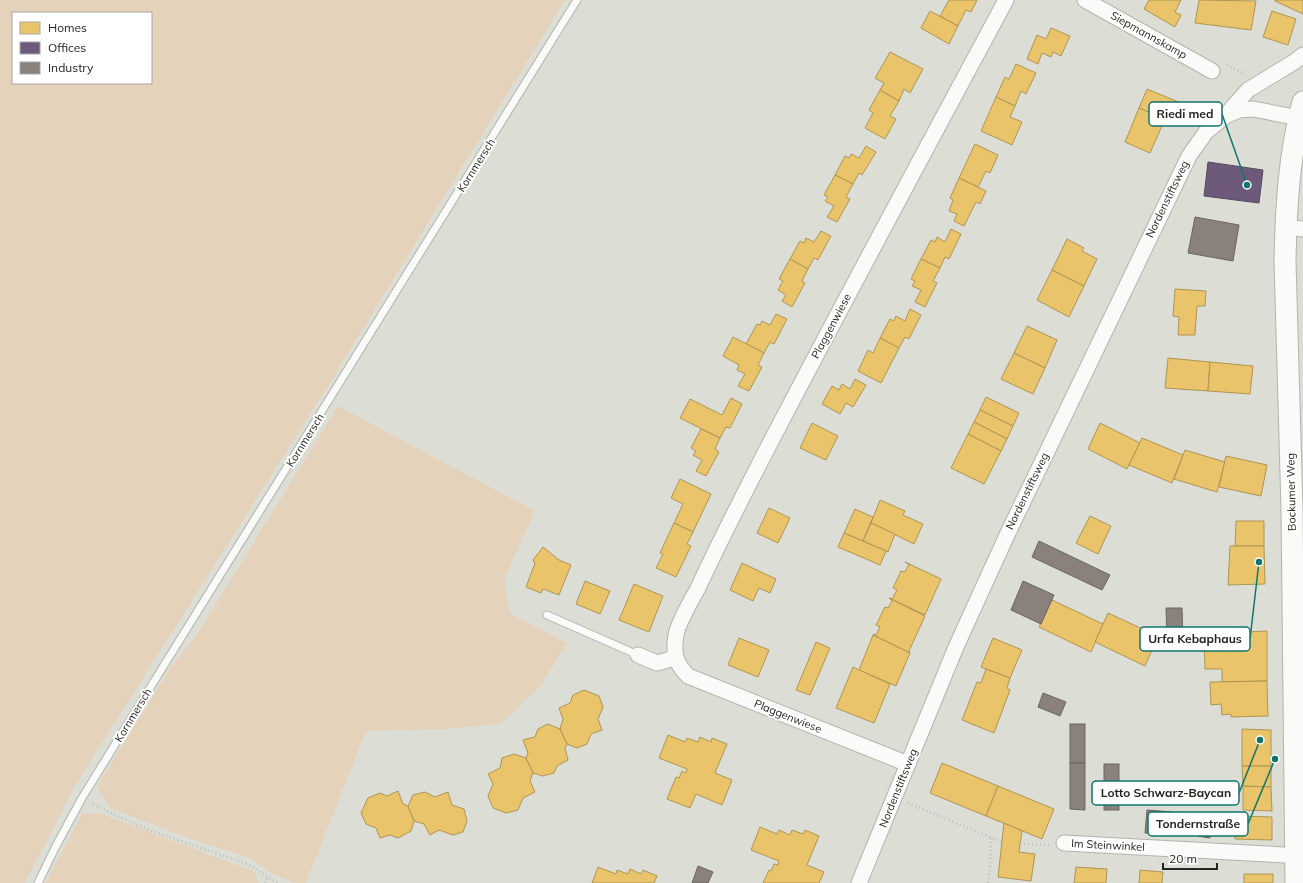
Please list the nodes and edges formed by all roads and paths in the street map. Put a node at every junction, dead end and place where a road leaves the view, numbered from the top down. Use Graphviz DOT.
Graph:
graph roads {
  1 [pos="577,0"];
  2 [pos="1006,0"];
  3 [pos="1086,0"];
  4 [pos="1303,55"];
  5 [pos="1212,71"];
  6 [pos="1301,110"];
  7 [pos="1225,116"];
  8 [pos="1294,228"];
  9 [pos="1298,576"];
  10 [pos="547,615"];
  11 [pos="638,655"];
  12 [pos="675,658"];
  13 [pos="908,764"];
  14 [pos="82,798"];
  15 [pos="894,798"];
  16 [pos="991,838"];
  17 [pos="1002,842"];
  18 [pos="1064,843"];
  19 [pos="1020,844"];
  20 [pos="1299,856"];
  21 [pos="267,878"];
  22 [pos="38,883"];
  23 [pos="265,883"];
  24 [pos="279,883"];
  25 [pos="859,883"];
  26 [pos="988,883"];
  27 [pos="1296,883"];
  1 -- 14 [label="lane, Kornmersch"];
  2 -- 12 [label="street, Plaggenwiese"];
  3 -- 5 [label="street, Siepmannskamp"];
  4 -- 7 [label="street, Nordenstiftsweg"];
  6 -- 7 [label="street, Nordenstiftsweg"];
  6 -- 8 [label="main road, Bockumer Weg"];
  7 -- 13 [label="street, Nordenstiftsweg"];
  8 -- 9 [label="main road, Bockumer Weg"];
  9 -- 20 [label="main road, Bockumer Weg"];
  10 -- 11 [label="lane"];
  11 -- 12 [label="street"];
  12 -- 13 [label="street, Plaggenwiese"];
  13 -- 15 [label="street, Nordenstiftsweg"];
  14 -- 21 [label="path"];
  14 -- 22 [label="lane, Kornmersch"];
  15 -- 16 [label="path"];
  15 -- 25 [label="street, Nordenstiftsweg"];
  16 -- 17 [label="path"];
  16 -- 26 [label="path"];
  18 -- 19 [label="path"];
  18 -- 20 [label="street, Im Steinwinkel"];
  20 -- 27 [label="main road, Bockumer Weg"];
  21 -- 23 [label="path"];
  21 -- 24 [label="path"];
}
